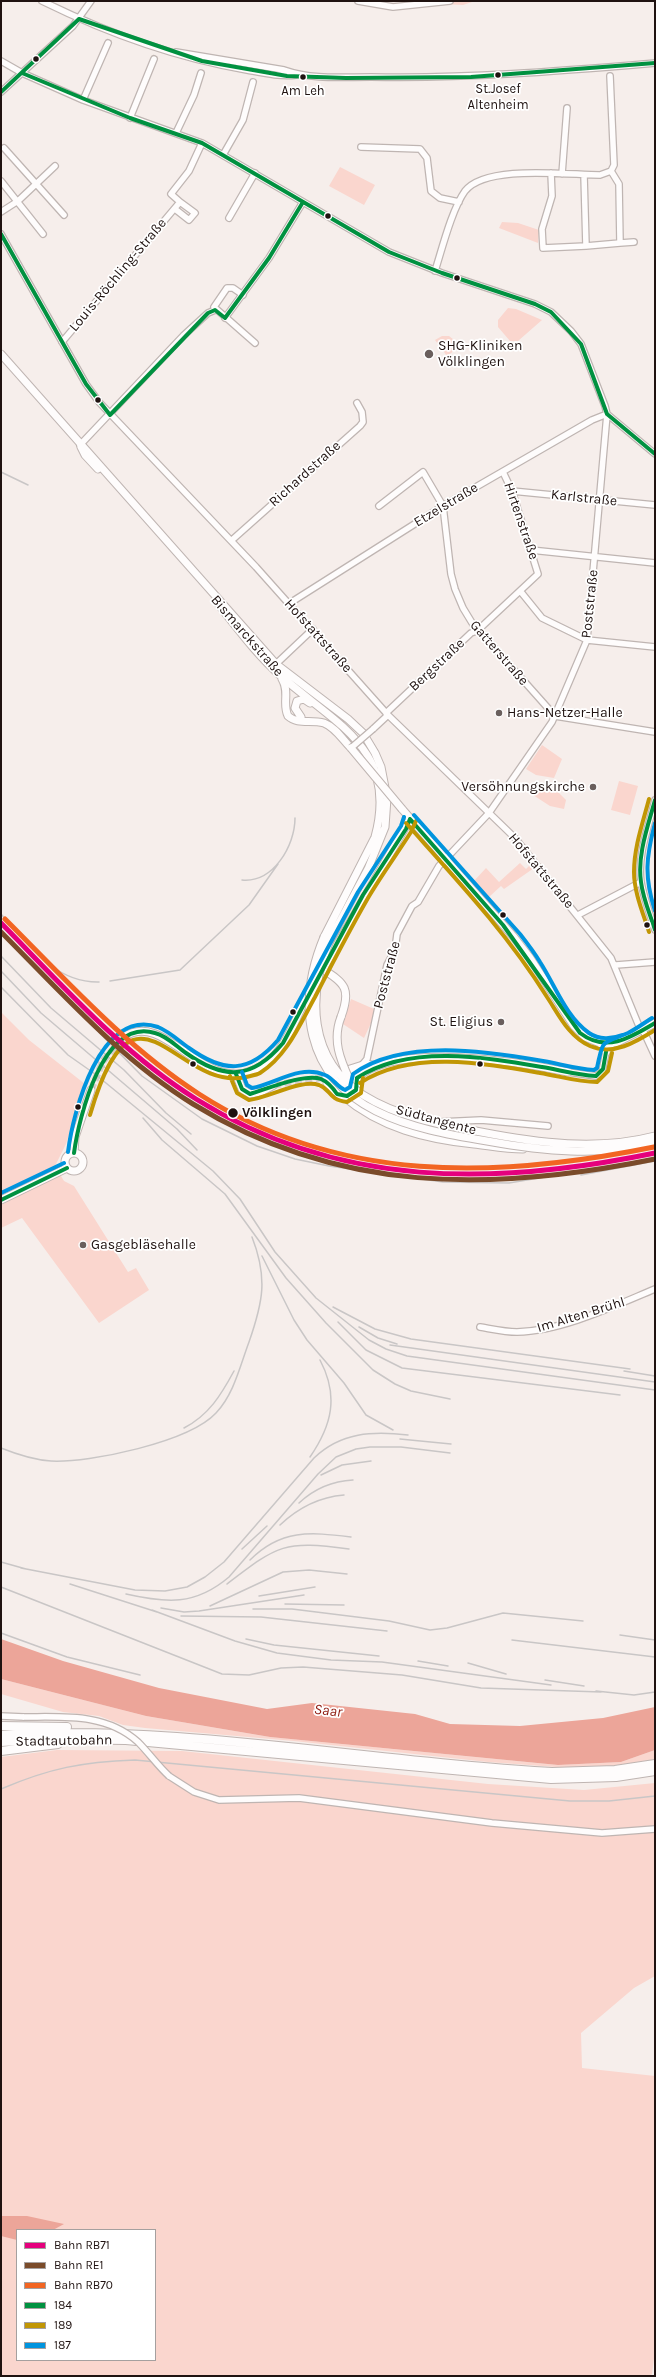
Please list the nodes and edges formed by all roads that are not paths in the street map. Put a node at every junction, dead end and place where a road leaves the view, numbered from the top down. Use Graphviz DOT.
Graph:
graph roads {
  1 [pos="42,1"];
  2 [pos="91,1"];
  3 [pos="358,1"];
  4 [pos="450,1"];
  5 [pos="79,19"];
  6 [pos="108,43"];
  7 [pos="154,60"];
  8 [pos="1,61"];
  9 [pos="655,63"];
  10 [pos="22,73"];
  11 [pos="202,73"];
  12 [pos="610,76"];
  13 [pos="253,82"];
  14 [pos="1,92"];
  15 [pos="83,100"];
  16 [pos="567,108"];
  17 [pos="130,118"];
  18 [pos="176,133"];
  19 [pos="202,143"];
  20 [pos="361,147"];
  21 [pos="4,148"];
  22 [pos="223,155"];
  23 [pos="55,166"];
  24 [pos="611,171"];
  25 [pos="254,173"];
  26 [pos="551,173"];
  27 [pos="562,174"];
  28 [pos="584,175"];
  29 [pos="1,181"];
  30 [pos="36,184"];
  31 [pos="18,201"];
  32 [pos="180,202"];
  33 [pos="303,202"];
  34 [pos="459,202"];
  35 [pos="174,208"];
  36 [pos="1,212"];
  37 [pos="64,215"];
  38 [pos="228,218"];
  39 [pos="1,234"];
  40 [pos="43,234"];
  41 [pos="620,242"];
  42 [pos="634,242"];
  43 [pos="586,246"];
  44 [pos="435,271"];
  45 [pos="242,295"];
  46 [pos="215,310"];
  47 [pos="225,318"];
  48 [pos="62,342"];
  49 [pos="255,343"];
  50 [pos="1,354"];
  51 [pos="358,403"];
  52 [pos="607,414"];
  53 [pos="110,415"];
  54 [pos="80,445"];
  55 [pos="655,454"];
  56 [pos="503,472"];
  57 [pos="512,491"];
  58 [pos="600,500"];
  59 [pos="655,505"];
  60 [pos="378,506"];
  61 [pos="443,506"];
  62 [pos="232,540"];
  63 [pos="531,550"];
  64 [pos="595,556"];
  65 [pos="655,563"];
  66 [pos="537,570"];
  67 [pos="197,576"];
  68 [pos="521,592"];
  69 [pos="290,603"];
  70 [pos="313,629"];
  71 [pos="477,631"];
  72 [pos="587,640"];
  73 [pos="655,647"];
  74 [pos="276,664"];
  75 [pos="280,675"];
  76 [pos="298,688"];
  77 [pos="329,714"];
  78 [pos="387,714"];
  79 [pos="555,716"];
  80 [pos="301,718"];
  81 [pos="308,720"];
  82 [pos="655,732"];
  83 [pos="351,748"];
  84 [pos="655,802"];
  85 [pos="489,813"];
  86 [pos="410,819"];
  87 [pos="446,858"];
  88 [pos="641,882"];
  89 [pos="578,915"];
  90 [pos="655,930"];
  91 [pos="327,939"];
  92 [pos="655,962"];
  93 [pos="616,965"];
  94 [pos="322,969"];
  95 [pos="655,1023"];
  96 [pos="642,1031"];
  97 [pos="124,1037"];
  98 [pos="600,1043"];
  99 [pos="612,1044"];
  100 [pos="606,1052"];
  101 [pos="655,1056"];
  102 [pos="362,1065"];
  103 [pos="377,1066"];
  104 [pos="348,1070"];
  105 [pos="568,1072"];
  106 [pos="236,1074"];
  107 [pos="357,1078"];
  108 [pos="274,1085"];
  109 [pos="356,1088"];
  110 [pos="92,1090"];
  111 [pos="343,1096"];
  112 [pos="548,1126"];
  113 [pos="655,1136"];
  114 [pos="655,1143"];
  115 [pos="531,1148"];
  116 [pos="74,1153"];
  117 [pos="67,1168"];
  118 [pos="1,1200"];
  119 [pos="655,1289"];
  120 [pos="480,1327"];
  121 [pos="1,1716"];
  122 [pos="1,1726"];
  123 [pos="113,1732"];
  124 [pos="1,1735"];
  125 [pos="162,1739"];
  126 [pos="108,1740"];
  127 [pos="1,1742"];
  128 [pos="1,1751"];
  129 [pos="655,1764"];
  130 [pos="655,1771"];
  131 [pos="655,1828"];
  1 -- 5 [label="street"];
  2 -- 5 [label="street"];
  3 -- 4 [label="street"];
  5 -- 9 [label="street"];
  5 -- 10 [label="street"];
  6 -- 15 [label="street"];
  7 -- 17 [label="street"];
  8 -- 10 [label="street"];
  10 -- 14 [label="street"];
  10 -- 15 [label="street"];
  11 -- 18 [label="street"];
  12 -- 24 [label="street"];
  13 -- 22 [label="street"];
  15 -- 17 [label="street"];
  16 -- 27 [label="street"];
  17 -- 18 [label="street"];
  18 -- 19 [label="street"];
  19 -- 22 [label="street"];
  19 -- 32 [label="street"];
  20 -- 34 [label="street"];
  21 -- 30 [label="street"];
  22 -- 25 [label="street"];
  23 -- 30 [label="street"];
  24 -- 28 [label="street"];
  24 -- 41 [label="street"];
  25 -- 33 [label="street"];
  25 -- 38 [label="street"];
  26 -- 27 [label="street"];
  26 -- 34 [label="street"];
  26 -- 43 [label="street"];
  27 -- 28 [label="street"];
  28 -- 43 [label="street"];
  29 -- 31 [label="street"];
  30 -- 31 [label="street"];
  30 -- 37 [label="street"];
  31 -- 36 [label="street"];
  31 -- 40 [label="street"];
  32 -- 35 [label="street, Louis-Röchling-Straße"];
  32 -- 35 [label="street, Louis-Röchling-Straße"];
  33 -- 44 [label="street"];
  33 -- 45 [label="street"];
  34 -- 44 [label="street"];
  35 -- 48 [label="street, Louis-Röchling-Straße"];
  39 -- 48 [label="street, Hofstattstraße"];
  41 -- 42 [label="street"];
  41 -- 43 [label="street"];
  44 -- 52 [label="street"];
  45 -- 46 [label="street"];
  45 -- 47 [label="street"];
  46 -- 47 [label="street"];
  46 -- 53 [label="street"];
  47 -- 49 [label="street"];
  48 -- 53 [label="street, Hofstattstraße"];
  50 -- 54 [label="main road, Bismarckstraße"];
  51 -- 62 [label="street, Richardstraße"];
  52 -- 55 [label="street"];
  52 -- 56 [label="street, Etzelstraße"];
  52 -- 58 [label="street, Poststraße"];
  53 -- 54 [label="street"];
  53 -- 62 [label="street, Hofstattstraße"];
  54 -- 67 [label="main road, Bismarckstraße"];
  56 -- 57 [label="street, Hirtenstraße"];
  56 -- 61 [label="street, Etzelstraße"];
  57 -- 58 [label="street, Karlstraße"];
  57 -- 63 [label="street, Hirtenstraße"];
  58 -- 59 [label="street, Karlstraße"];
  58 -- 64 [label="street, Poststraße"];
  60 -- 61 [label="street, Gatterstraße"];
  61 -- 69 [label="street, Etzelstraße"];
  61 -- 71 [label="street, Gatterstraße"];
  62 -- 69 [label="street, Hofstattstraße"];
  63 -- 64 [label="street"];
  63 -- 66 [label="street, Hirtenstraße"];
  64 -- 65 [label="street"];
  64 -- 72 [label="street, Poststraße"];
  66 -- 68 [label="street, Bergstraße"];
  67 -- 74 [label="main road, Bismarckstraße"];
  67 -- 75 [label="main road, Bismarckstraße"];
  68 -- 71 [label="street, Bergstraße"];
  68 -- 72 [label="street"];
  69 -- 70 [label="street, Hofstattstraße"];
  70 -- 74 [label="street"];
  70 -- 78 [label="street, Hofstattstraße"];
  71 -- 78 [label="street, Bergstraße"];
  71 -- 79 [label="street, Gatterstraße"];
  72 -- 73 [label="street"];
  72 -- 79 [label="street, Poststraße"];
  74 -- 76 [label="main road, Bismarckstraße"];
  75 -- 76 [label="main road, Bismarckstraße"];
  75 -- 81 [label="main road"];
  76 -- 77 [label="main road, Südtangente"];
  76 -- 80 [label="main road"];
  76 -- 91 [label="main road, Südtangente"];
  77 -- 80 [label="main road"];
  77 -- 91 [label="main road, Südtangente"];
  78 -- 83 [label="street, Bergstraße, bridge"];
  78 -- 85 [label="street, Hofstattstraße"];
  79 -- 82 [label="street"];
  79 -- 85 [label="street, Poststraße"];
  80 -- 81 [label="main road"];
  81 -- 83 [label="main road"];
  83 -- 86 [label="main road, bridge"];
  84 -- 88 [label="street"];
  85 -- 87 [label="street, Poststraße"];
  85 -- 89 [label="street, Hofstattstraße"];
  86 -- 87 [label="main road"];
  86 -- 94 [label="main road"];
  87 -- 98 [label="main road"];
  87 -- 102 [label="street, Poststraße"];
  88 -- 89 [label="street"];
  88 -- 90 [label="street"];
  89 -- 93 [label="street, Hofstattstraße"];
  91 -- 109 [label="main road, Südtangente, bridge"];
  91 -- 115 [label="main road, Südtangente, bridge"];
  92 -- 93 [label="street"];
  93 -- 96 [label="street, Hofstattstraße"];
  94 -- 106 [label="main road"];
  94 -- 109 [label="main road, bridge"];
  95 -- 96 [label="main road"];
  96 -- 99 [label="main road"];
  96 -- 101 [label="street, Hofstattstraße"];
  97 -- 106 [label="main road"];
  98 -- 99 [label="main road"];
  98 -- 100 [label="main road"];
  99 -- 100 [label="street"];
  100 -- 105 [label="street"];
  102 -- 103 [label="main road"];
  102 -- 104 [label="main road"];
  103 -- 105 [label="main road"];
  103 -- 107 [label="main road"];
  104 -- 107 [label="main road"];
  104 -- 111 [label="main road"];
  106 -- 108 [label="main road"];
  107 -- 109 [label="main road"];
  109 -- 111 [label="main road"];
  109 -- 112 [label="street"];
  109 -- 113 [label="main road, Südtangente, bridge"];
  110 -- 116 [label="main road"];
  111 -- 115 [label="main road, bridge"];
  114 -- 115 [label="main road, Südtangente, bridge"];
  116 -- 117 [label="main road"];
  116 -- 117 [label="main road"];
  117 -- 118 [label="main road"];
  119 -- 120 [label="street, Im Alten Brühl"];
  121 -- 131 [label="street, bridge"];
  122 -- 123 [label="highway"];
  123 -- 124 [label="highway"];
  123 -- 125 [label="highway"];
  125 -- 126 [label="highway, Stadtautobahn"];
  125 -- 129 [label="highway"];
  125 -- 130 [label="highway"];
  126 -- 127 [label="highway, Stadtautobahn"];
  126 -- 128 [label="highway"];
}
